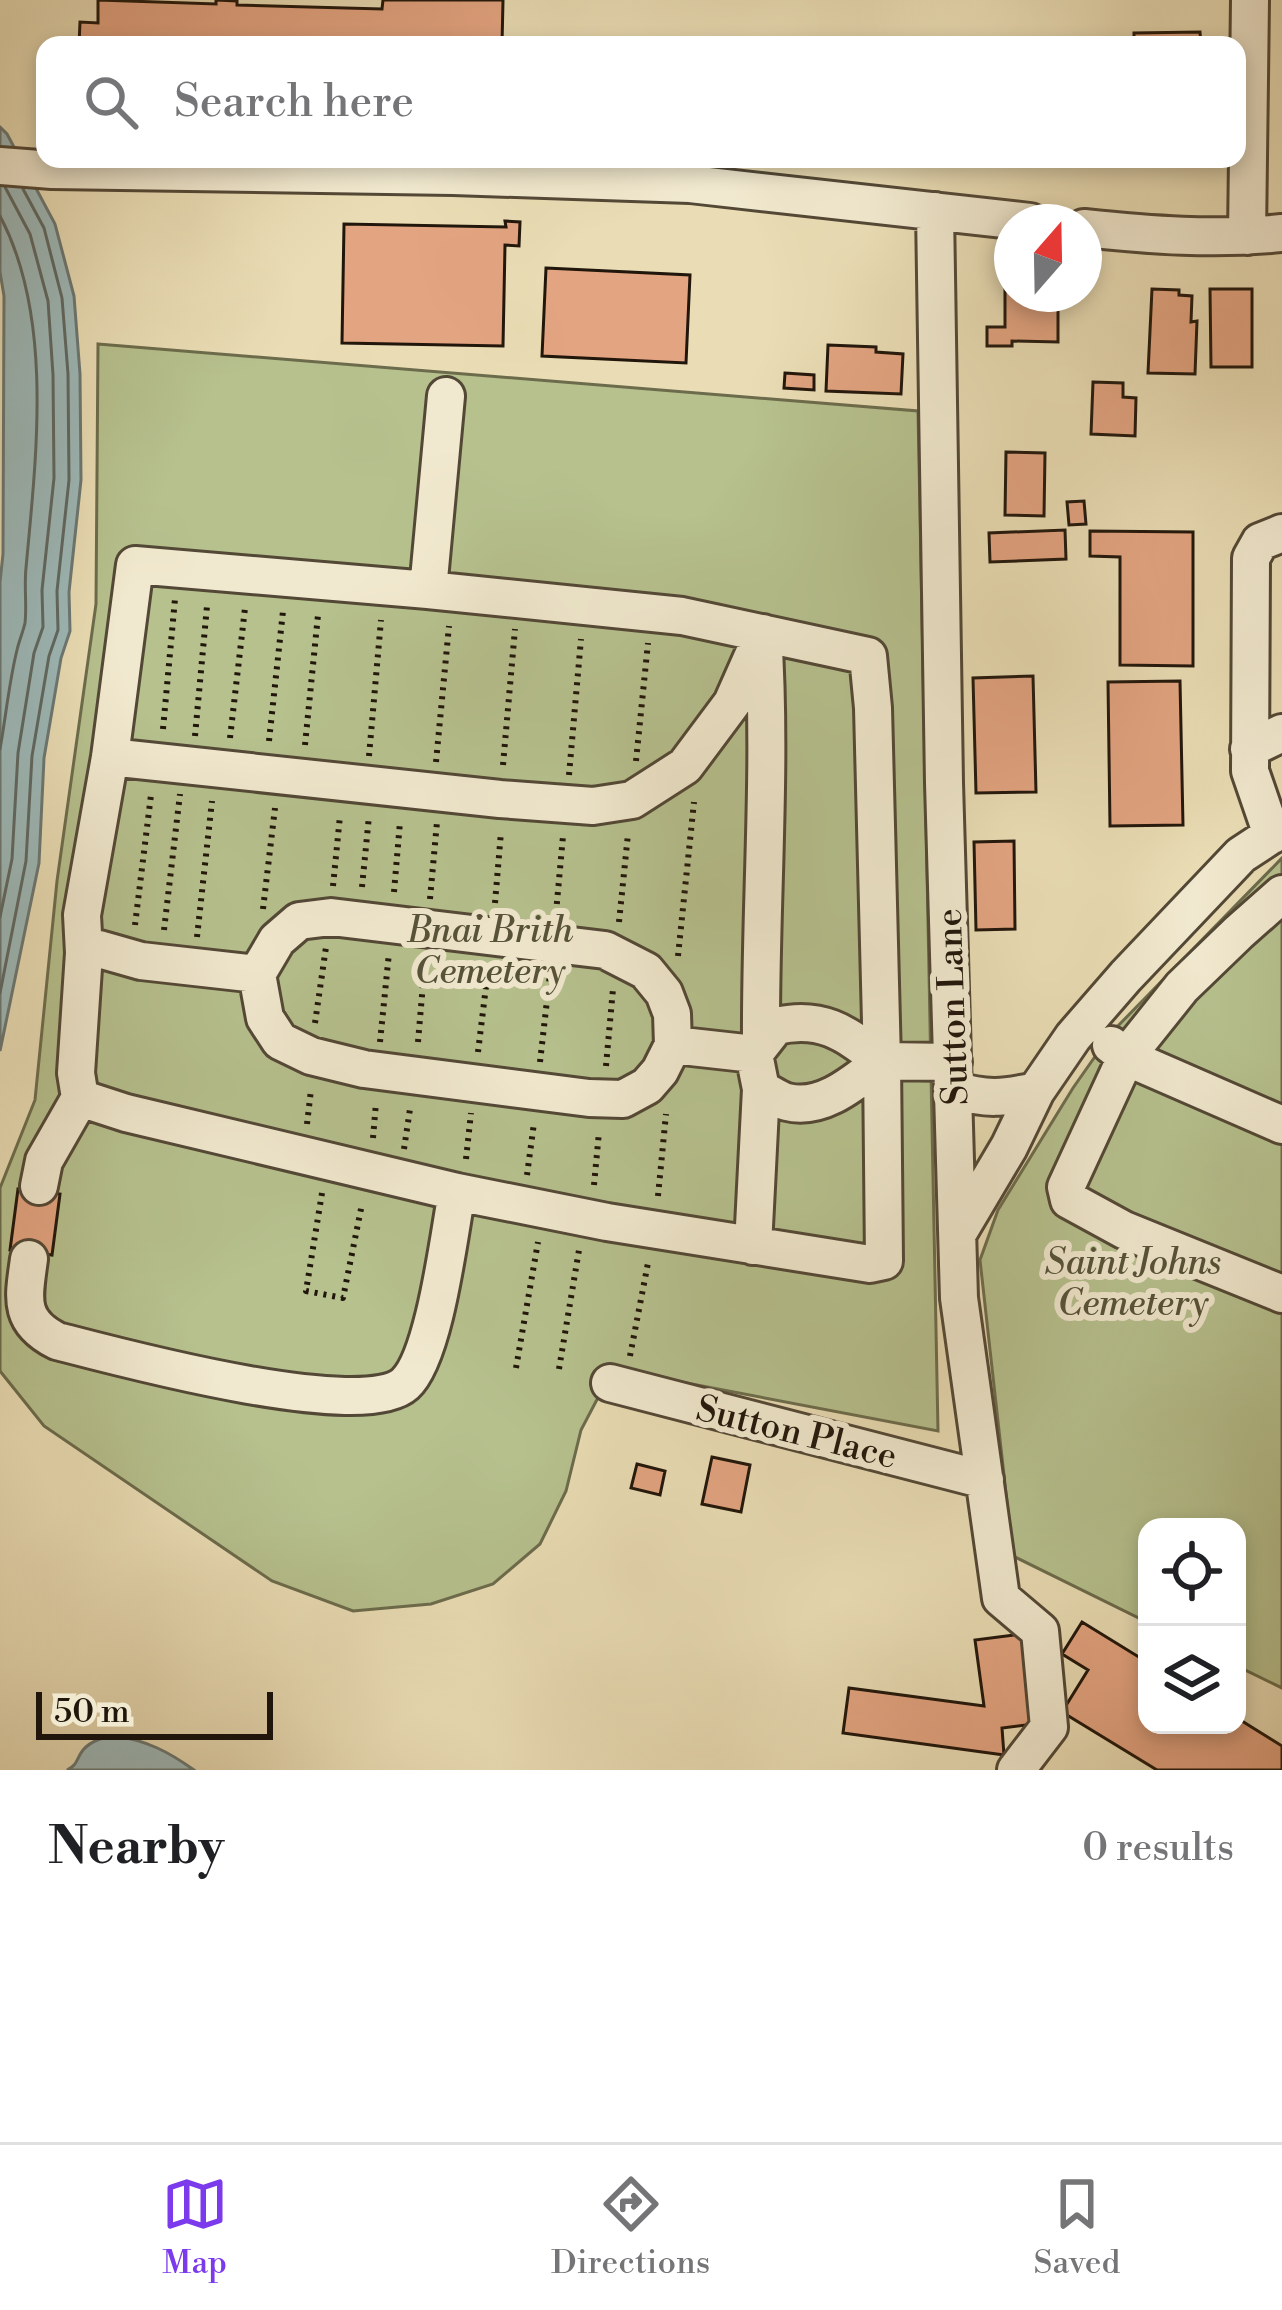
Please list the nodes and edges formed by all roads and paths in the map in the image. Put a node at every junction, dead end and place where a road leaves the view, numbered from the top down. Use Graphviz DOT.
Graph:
graph roads {
  1 [pos="1250,0"];
  2 [pos="0,166"];
  3 [pos="935,212"];
  4 [pos="994,218"];
  5 [pos="1102,230"];
  6 [pos="1264,235"];
  7 [pos="446,396"];
  8 [pos="1282,533"];
  9 [pos="304,580"];
  10 [pos="440,591"];
  11 [pos="584,606"];
  12 [pos="651,613"];
  13 [pos="763,633"];
  14 [pos="1266,640"];
  15 [pos="1266,741"];
  16 [pos="700,744"];
  17 [pos="110,757"];
  18 [pos="282,775"];
  19 [pos="343,782"];
  20 [pos="440,793"];
  21 [pos="632,800"];
  22 [pos="566,804"];
  23 [pos="1277,832"];
  24 [pos="1282,894"];
  25 [pos="331,917"];
  26 [pos="428,927"];
  27 [pos="277,940"];
  28 [pos="553,943"];
  29 [pos="84,953"];
  30 [pos="616,956"];
  31 [pos="257,974"];
  32 [pos="1084,1025"];
  33 [pos="672,1029"];
  34 [pos="311,1056"];
  35 [pos="1126,1057"];
  36 [pos="882,1061"];
  37 [pos="759,1062"];
  38 [pos="415,1076"];
  39 [pos="953,1076"];
  40 [pos="1036,1091"];
  41 [pos="537,1092"];
  42 [pos="80,1098"];
  43 [pos="603,1099"];
  44 [pos="666,1114"];
  45 [pos="1282,1125"];
  46 [pos="304,1155"];
  47 [pos="400,1178"];
  48 [pos="39,1186"];
  49 [pos="457,1192"];
  50 [pos="534,1207"];
  51 [pos="587,1218"];
  52 [pos="655,1229"];
  53 [pos="957,1236"];
  54 [pos="753,1246"];
  55 [pos="29,1259"];
  56 [pos="1282,1294"];
  57 [pos="516,1368"];
  58 [pos="559,1369"];
  59 [pos="620,1374"];
  60 [pos="985,1480"];
  61 [pos="1016,1770"];
  1 -- 6 [label="street"];
  2 -- 3 [label="street"];
  3 -- 4 [label="street"];
  3 -- 39 [label="street, Sutton Lane"];
  5 -- 6 [label="street"];
  7 -- 10 [label="street"];
  8 -- 14 [label="street"];
  9 -- 10 [label="street"];
  9 -- 17 [label="street"];
  9 -- 18 [label="path"];
  9 -- 18 [label="path"];
  10 -- 11 [label="street"];
  10 -- 20 [label="path"];
  11 -- 12 [label="street"];
  11 -- 22 [label="path"];
  12 -- 13 [label="street"];
  12 -- 21 [label="path"];
  13 -- 16 [label="street"];
  13 -- 36 [label="street"];
  13 -- 37 [label="street"];
  14 -- 15 [label="street"];
  15 -- 23 [label="street"];
  16 -- 21 [label="street"];
  16 -- 33 [label="path"];
  17 -- 18 [label="street"];
  17 -- 29 [label="street"];
  18 -- 19 [label="street"];
  18 -- 27 [label="path"];
  19 -- 20 [label="street"];
  19 -- 25 [label="path"];
  20 -- 22 [label="street"];
  20 -- 26 [label="path"];
  21 -- 22 [label="street"];
  21 -- 30 [label="path"];
  22 -- 28 [label="path"];
  23 -- 32 [label="street"];
  24 -- 35 [label="street"];
  25 -- 26 [label="street"];
  25 -- 27 [label="street"];
  25 -- 34 [label="path"];
  26 -- 28 [label="street"];
  26 -- 38 [label="path"];
  27 -- 31 [label="street"];
  28 -- 30 [label="street"];
  28 -- 41 [label="path"];
  29 -- 31 [label="street"];
  29 -- 42 [label="street"];
  30 -- 33 [label="street"];
  30 -- 43 [label="path"];
  31 -- 34 [label="street"];
  32 -- 35 [label="street"];
  32 -- 40 [label="street"];
  33 -- 37 [label="street"];
  33 -- 43 [label="street"];
  34 -- 38 [label="street"];
  34 -- 46 [label="path"];
  35 -- 45 [label="street"];
  35 -- 56 [label="street"];
  36 -- 37 [label="street"];
  36 -- 37 [label="street"];
  36 -- 39 [label="street"];
  36 -- 54 [label="street"];
  37 -- 54 [label="street"];
  38 -- 41 [label="street"];
  38 -- 47 [label="path"];
  39 -- 40 [label="street"];
  39 -- 53 [label="street, Sutton Lane"];
  40 -- 53 [label="street"];
  41 -- 43 [label="street"];
  41 -- 50 [label="path"];
  42 -- 46 [label="street"];
  42 -- 48 [label="street"];
  43 -- 51 [label="path"];
  44 -- 52 [label="path"];
  46 -- 47 [label="street"];
  47 -- 49 [label="street"];
  49 -- 50 [label="street"];
  49 -- 55 [label="street"];
  50 -- 51 [label="street"];
  50 -- 57 [label="path"];
  51 -- 52 [label="street"];
  51 -- 58 [label="path"];
  52 -- 54 [label="street"];
  52 -- 59 [label="path"];
  53 -- 60 [label="street, Sutton Lane"];
  59 -- 60 [label="street, Sutton Place"];
  60 -- 61 [label="street, Sutton Lane"];
}
